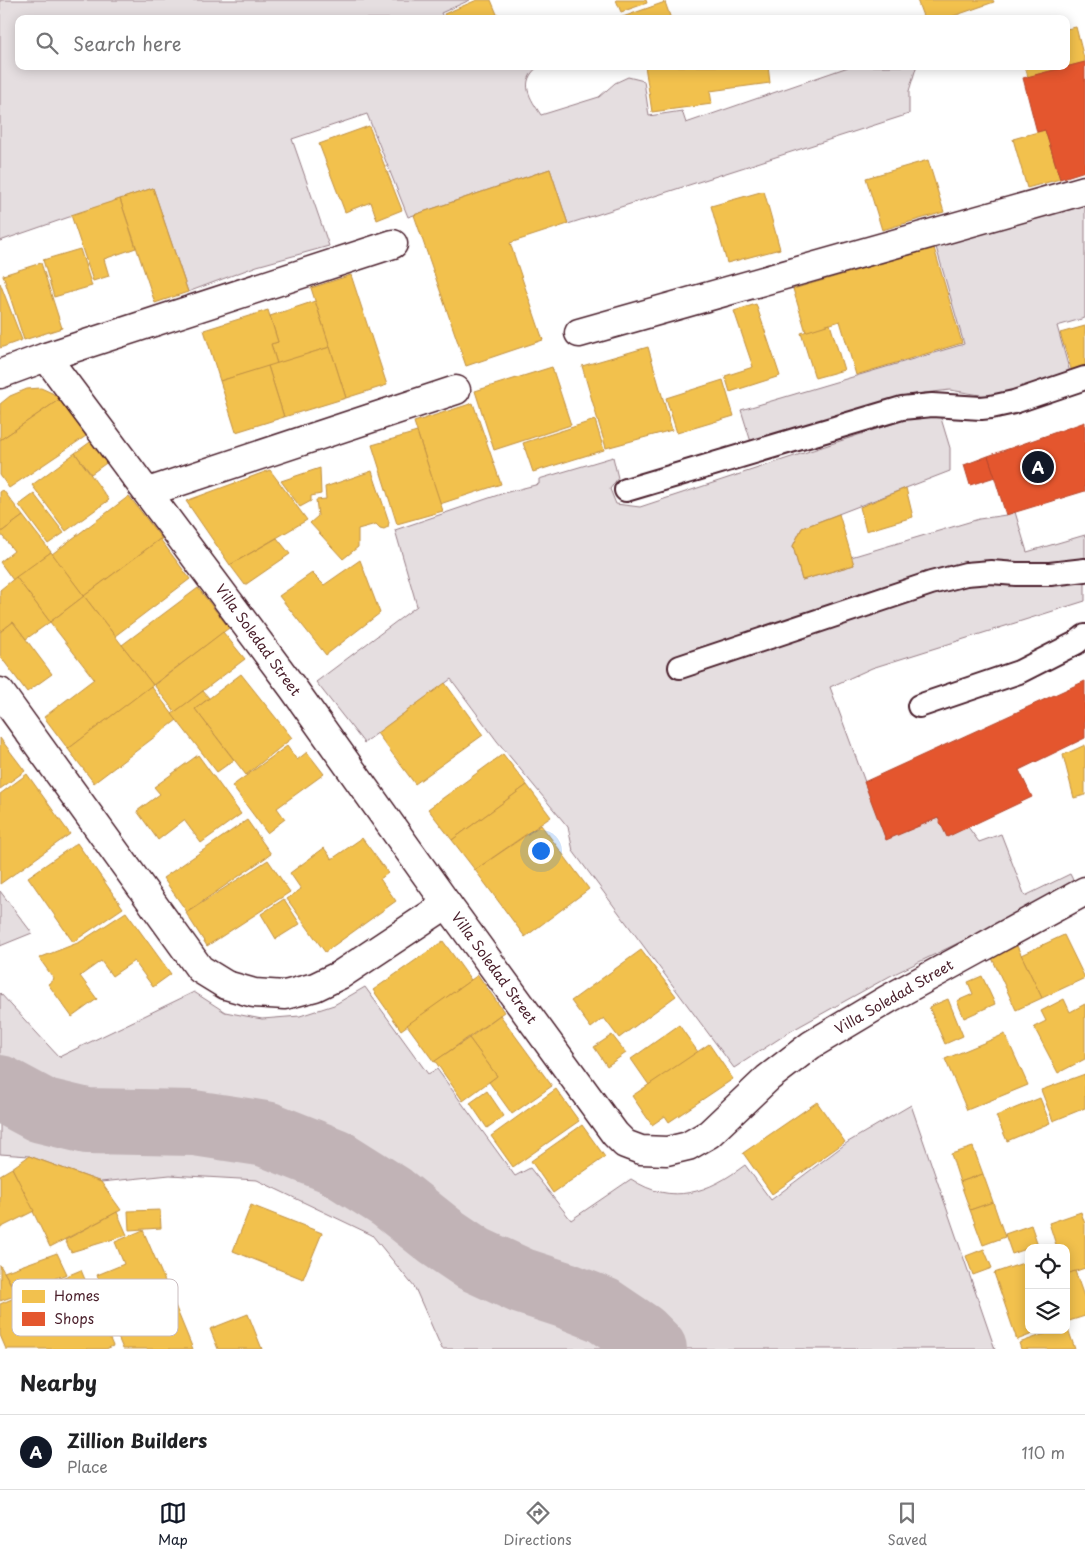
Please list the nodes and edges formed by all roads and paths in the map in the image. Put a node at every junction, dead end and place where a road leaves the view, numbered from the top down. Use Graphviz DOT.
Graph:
graph roads {
  1 [pos="1085,190"];
  2 [pos="392,244"];
  3 [pos="579,333"];
  4 [pos="46,357"];
  5 [pos="0,374"];
  6 [pos="1085,378"];
  7 [pos="456,390"];
  8 [pos="626,490"];
  9 [pos="148,492"];
  10 [pos="1085,570"];
  11 [pos="1085,636"];
  12 [pos="680,667"];
  13 [pos="0,692"];
  14 [pos="919,706"];
  15 [pos="1085,891"];
  16 [pos="447,904"];
  1 -- 3 [label="street"];
  2 -- 4 [label="street"];
  4 -- 5 [label="street"];
  4 -- 9 [label="street, Villa Soledad Street"];
  6 -- 8 [label="lane"];
  7 -- 9 [label="street"];
  9 -- 16 [label="street, Villa Soledad Street"];
  10 -- 12 [label="lane"];
  11 -- 14 [label="lane"];
  13 -- 16 [label="street"];
  15 -- 16 [label="street, Villa Soledad Street"];
}
